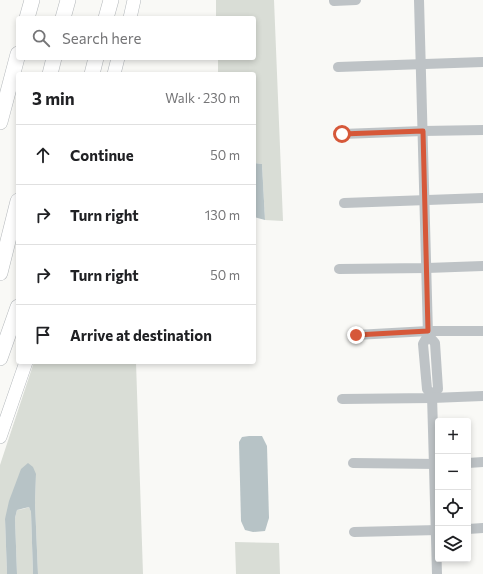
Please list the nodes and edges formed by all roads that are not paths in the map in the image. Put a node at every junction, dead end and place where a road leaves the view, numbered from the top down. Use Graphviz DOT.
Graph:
graph roads {
  1 [pos="32,0"];
  2 [pos="68,0"];
  3 [pos="111,0"];
  4 [pos="134,0"];
  5 [pos="356,0"];
  6 [pos="419,0"];
  7 [pos="334,1"];
  8 [pos="28,16"];
  9 [pos="64,16"];
  10 [pos="107,16"];
  11 [pos="130,16"];
  12 [pos="16,60"];
  13 [pos="54,60"];
  14 [pos="96,60"];
  15 [pos="118,60"];
  16 [pos="483,62"];
  17 [pos="421,65"];
  18 [pos="338,67"];
  19 [pos="50,72"];
  20 [pos="92,72"];
  21 [pos="114,72"];
  22 [pos="0,122"];
  23 [pos="483,130"];
  24 [pos="423,131"];
  25 [pos="342,134"];
  26 [pos="483,198"];
  27 [pos="425,200"];
  28 [pos="344,204"];
  29 [pos="16,209"];
  30 [pos="483,266"];
  31 [pos="427,268"];
  32 [pos="339,269"];
  33 [pos="0,273"];
  34 [pos="16,312"];
  35 [pos="483,331"];
  36 [pos="428,333"];
  37 [pos="356,335"];
  38 [pos="0,358"];
  39 [pos="25,364"];
  40 [pos="432,396"];
  41 [pos="483,396"];
  42 [pos="342,399"];
  43 [pos="0,437"];
  44 [pos="435,454"];
  45 [pos="483,462"];
  46 [pos="471,463"];
  47 [pos="353,464"];
  48 [pos="435,464"];
  49 [pos="436,490"];
  50 [pos="437,526"];
  51 [pos="483,528"];
  52 [pos="471,529"];
  53 [pos="435,530"];
  54 [pos="354,532"];
  55 [pos="437,562"];
  56 [pos="437,574"];
  1 -- 8 [label="highway"];
  2 -- 9 [label="highway"];
  3 -- 10 [label="highway"];
  4 -- 11 [label="main road"];
  5 -- 7 [label="street"];
  6 -- 17 [label="street"];
  12 -- 22 [label="highway"];
  13 -- 19 [label="highway"];
  14 -- 20 [label="highway"];
  15 -- 21 [label="main road"];
  16 -- 17 [label="street"];
  17 -- 18 [label="street"];
  17 -- 24 [label="street"];
  23 -- 24 [label="street"];
  24 -- 25 [label="street"];
  24 -- 27 [label="street"];
  26 -- 27 [label="street"];
  27 -- 28 [label="street"];
  27 -- 31 [label="street"];
  29 -- 33 [label="highway"];
  30 -- 31 [label="street"];
  31 -- 32 [label="street"];
  31 -- 36 [label="street"];
  34 -- 38 [label="highway"];
  35 -- 36 [label="street"];
  36 -- 37 [label="street"];
  36 -- 40 [label="street"];
  39 -- 43 [label="main road"];
  40 -- 41 [label="street"];
  40 -- 42 [label="street"];
  40 -- 44 [label="street"];
  45 -- 46 [label="street"];
  47 -- 48 [label="street"];
  49 -- 50 [label="street"];
  51 -- 52 [label="street"];
  53 -- 54 [label="street"];
  55 -- 56 [label="street"];
}
